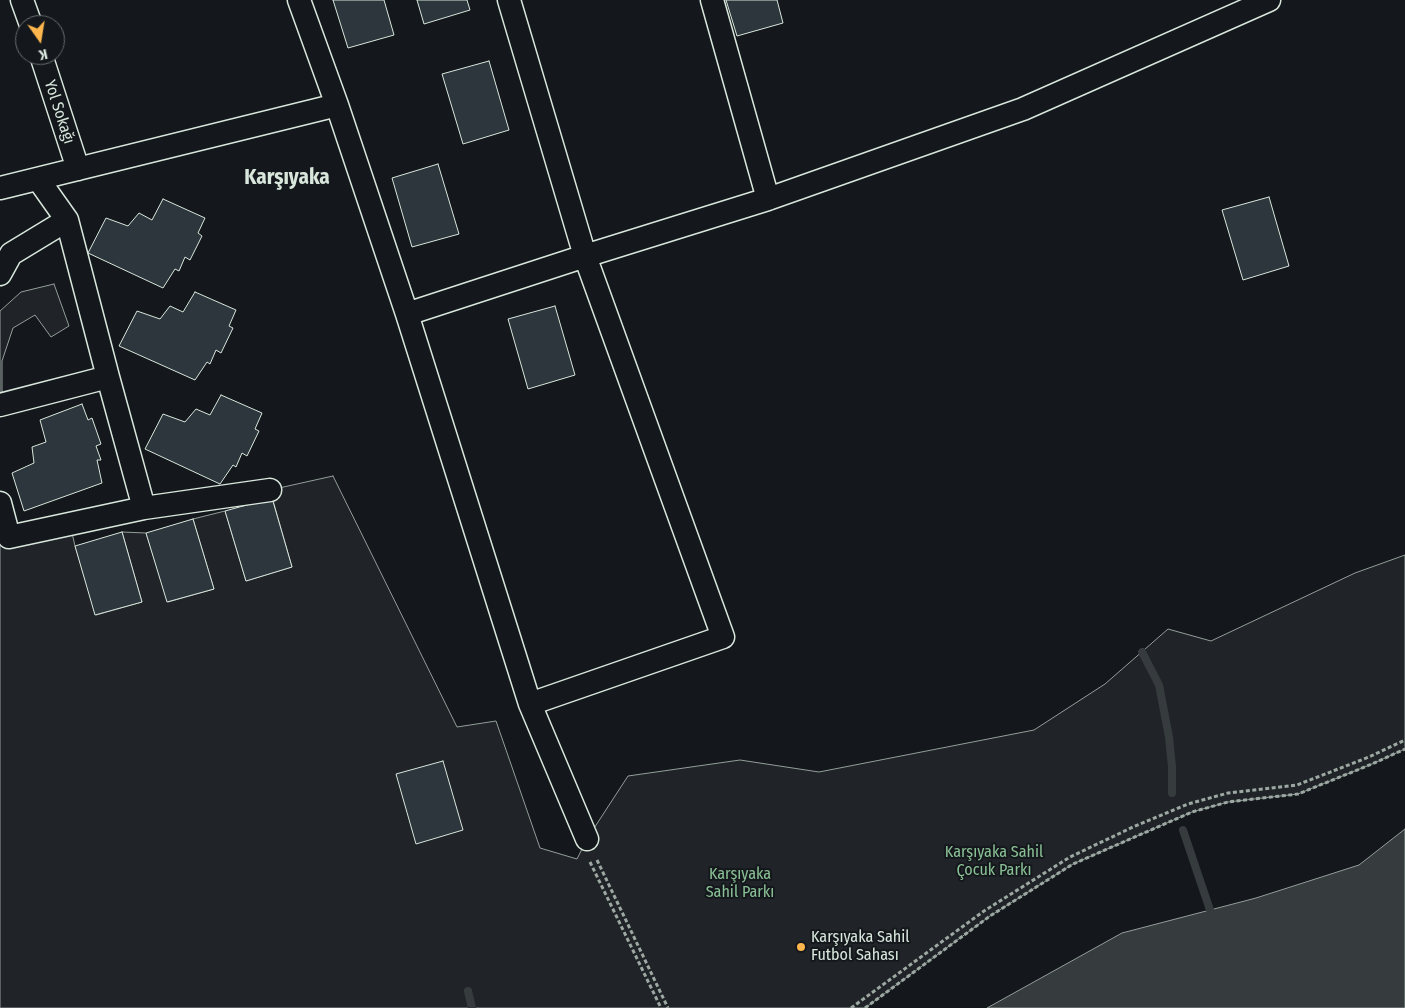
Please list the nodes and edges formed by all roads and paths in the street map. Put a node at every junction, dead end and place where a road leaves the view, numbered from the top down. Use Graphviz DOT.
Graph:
graph roads {
  1 [pos="22,0"];
  2 [pos="299,0"];
  3 [pos="509,0"];
  4 [pos="712,0"];
  5 [pos="1269,0"];
  6 [pos="27,15"];
  7 [pos="44,65"];
  8 [pos="337,105"];
  9 [pos="78,169"];
  10 [pos="38,178"];
  11 [pos="0,188"];
  12 [pos="768,199"];
  13 [pos="67,220"];
  14 [pos="584,256"];
  15 [pos="0,274"];
  16 [pos="407,314"];
  17 [pos="108,377"];
  18 [pos="0,406"];
  19 [pos="270,490"];
  20 [pos="0,503"];
  21 [pos="144,508"];
  22 [pos="530,704"];
  23 [pos="1405,740"];
  24 [pos="1405,749"];
  25 [pos="587,839"];
  26 [pos="661,1008"];
  27 [pos="668,1008"];
  28 [pos="851,1008"];
  29 [pos="865,1008"];
  1 -- 6 [label="street"];
  2 -- 8 [label="street"];
  3 -- 14 [label="street"];
  4 -- 12 [label="street"];
  5 -- 12 [label="street"];
  7 -- 9 [label="street, Yol Sokağı"];
  8 -- 9 [label="street"];
  8 -- 16 [label="street"];
  9 -- 10 [label="street"];
  10 -- 11 [label="street"];
  10 -- 13 [label="street"];
  12 -- 14 [label="street"];
  13 -- 15 [label="street"];
  13 -- 17 [label="street"];
  14 -- 16 [label="street"];
  14 -- 22 [label="street"];
  16 -- 22 [label="street"];
  17 -- 18 [label="street"];
  17 -- 21 [label="street"];
  19 -- 21 [label="street"];
  20 -- 21 [label="street"];
  22 -- 25 [label="street"];
  23 -- 28 [label="path"];
  24 -- 29 [label="path"];
  25 -- 26 [label="path"];
  25 -- 27 [label="path"];
}
